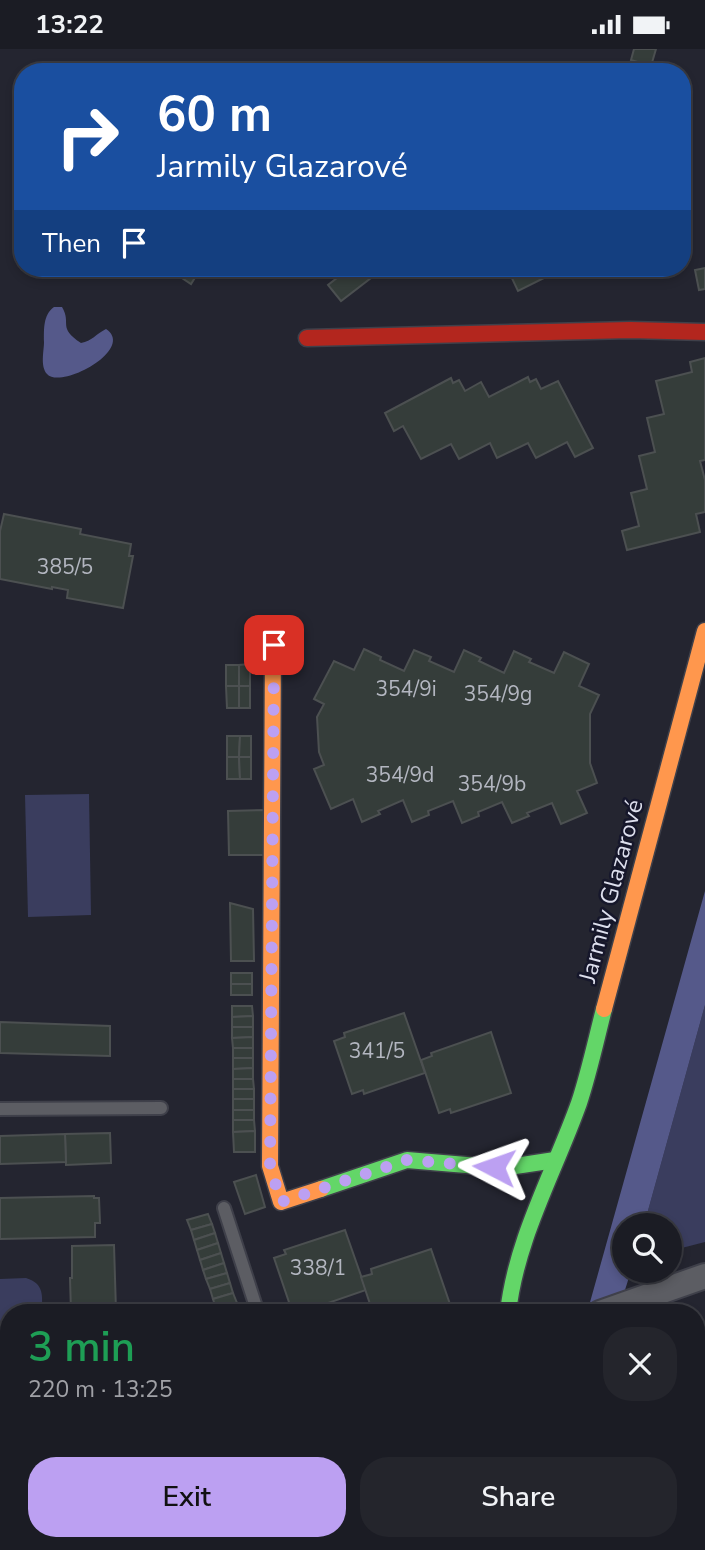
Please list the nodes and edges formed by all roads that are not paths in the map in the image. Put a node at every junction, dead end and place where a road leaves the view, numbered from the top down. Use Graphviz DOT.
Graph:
graph roads {
  1 [pos="705,332"];
  2 [pos="307,338"];
  3 [pos="705,631"];
  4 [pos="274,645"];
  5 [pos="161,1108"];
  6 [pos="0,1109"];
  7 [pos="555,1160"];
  8 [pos="224,1208"];
  9 [pos="705,1276"];
  10 [pos="255,1304"];
  11 [pos="509,1304"];
  12 [pos="625,1304"];
  1 -- 2 [label="street"];
  3 -- 7 [label="street, Jarmily Glazarové"];
  4 -- 7 [label="street"];
  5 -- 6 [label="lane"];
  7 -- 11 [label="street, Jarmily Glazarové"];
  8 -- 10 [label="lane"];
  9 -- 12 [label="street"];
}
